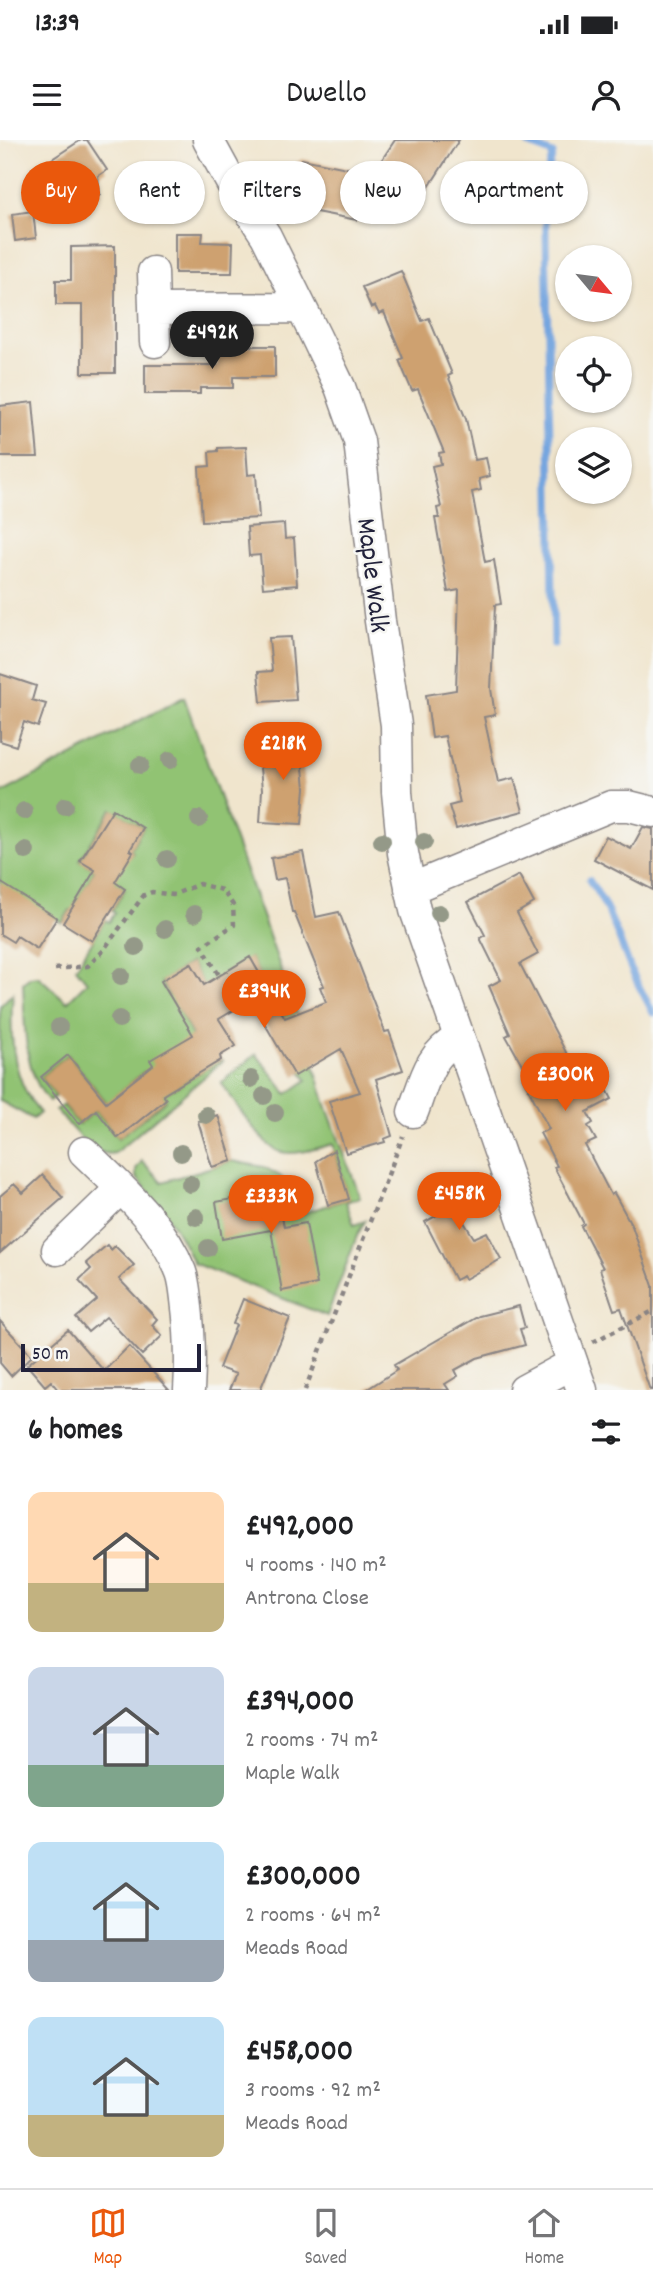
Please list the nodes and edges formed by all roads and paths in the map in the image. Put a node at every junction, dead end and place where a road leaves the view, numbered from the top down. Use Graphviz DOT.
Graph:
graph roads {
  1 [pos="208,140"];
  2 [pos="153,272"];
  3 [pos="300,308"];
  4 [pos="155,309"];
  5 [pos="155,342"];
  6 [pos="653,813"];
  7 [pos="410,889"];
  8 [pos="55,969"];
  9 [pos="220,977"];
  10 [pos="459,1038"];
  11 [pos="413,1112"];
  12 [pos="84,1152"];
  13 [pos="121,1188"];
  14 [pos="57,1250"];
  15 [pos="653,1311"];
  16 [pos="577,1377"];
  17 [pos="189,1390"];
  18 [pos="305,1390"];
  19 [pos="524,1390"];
  1 -- 3 [label="street, Maple Walk"];
  2 -- 4 [label="street"];
  3 -- 4 [label="street"];
  3 -- 7 [label="street, Maple Walk"];
  4 -- 5 [label="street"];
  6 -- 7 [label="street"];
  7 -- 10 [label="street, Maple Walk"];
  8 -- 9 [label="path"];
  10 -- 11 [label="street"];
  10 -- 16 [label="street, Maple Walk"];
  11 -- 18 [label="path"];
  12 -- 13 [label="street"];
  13 -- 14 [label="street"];
  13 -- 17 [label="street"];
  15 -- 16 [label="path"];
  16 -- 19 [label="street"];
}
